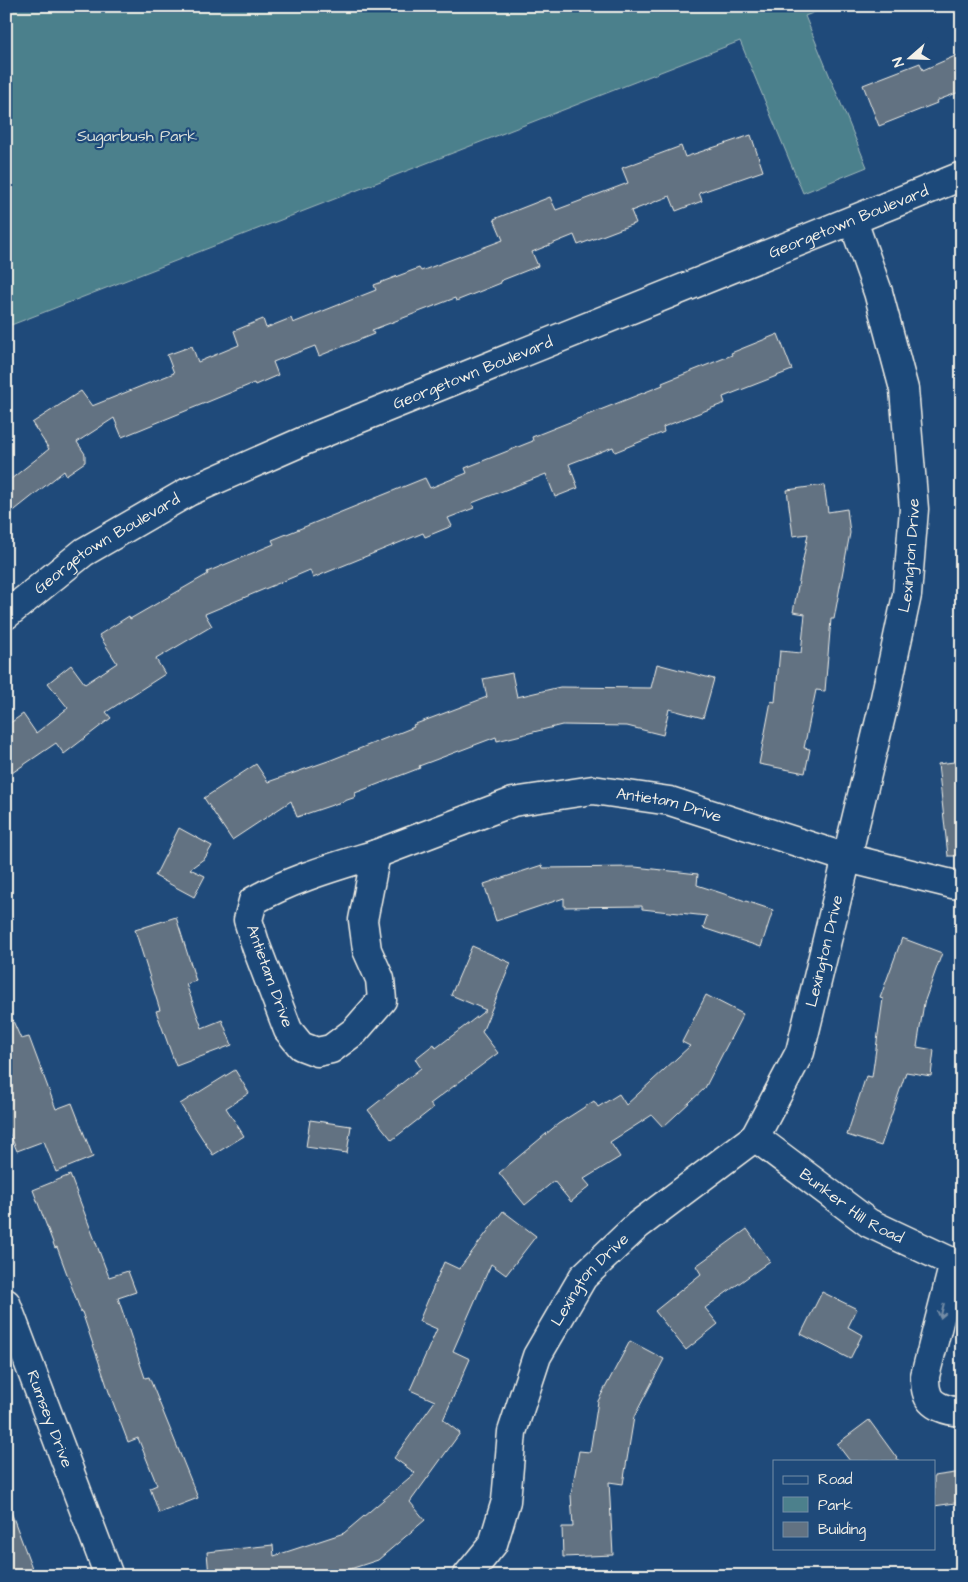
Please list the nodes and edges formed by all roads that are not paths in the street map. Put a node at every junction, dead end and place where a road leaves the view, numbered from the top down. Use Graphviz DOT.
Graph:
graph roads {
  1 [pos="962,176"];
  2 [pos="853,220"];
  3 [pos="6,615"];
  4 [pos="376,854"];
  5 [pos="847,858"];
  6 [pos="962,885"];
  7 [pos="755,1137"];
  8 [pos="958,1264"];
  9 [pos="6,1303"];
  10 [pos="962,1411"];
  11 [pos="109,1576"];
  12 [pos="466,1576"];
  1 -- 2 [label="street, Georgetown Boulevard"];
  2 -- 3 [label="street, Georgetown Boulevard"];
  2 -- 5 [label="street, Lexington Drive"];
  4 -- 4 [label="street, Antietam Drive"];
  4 -- 5 [label="street, Antietam Drive"];
  5 -- 6 [label="street, Antietam Drive"];
  5 -- 7 [label="street, Lexington Drive"];
  7 -- 8 [label="street, Bunker Hill Road"];
  7 -- 12 [label="street, Lexington Drive"];
  8 -- 10 [label="street, Bunker Hill Road, one-way"];
  9 -- 11 [label="street, Rumsey Drive"];
}
